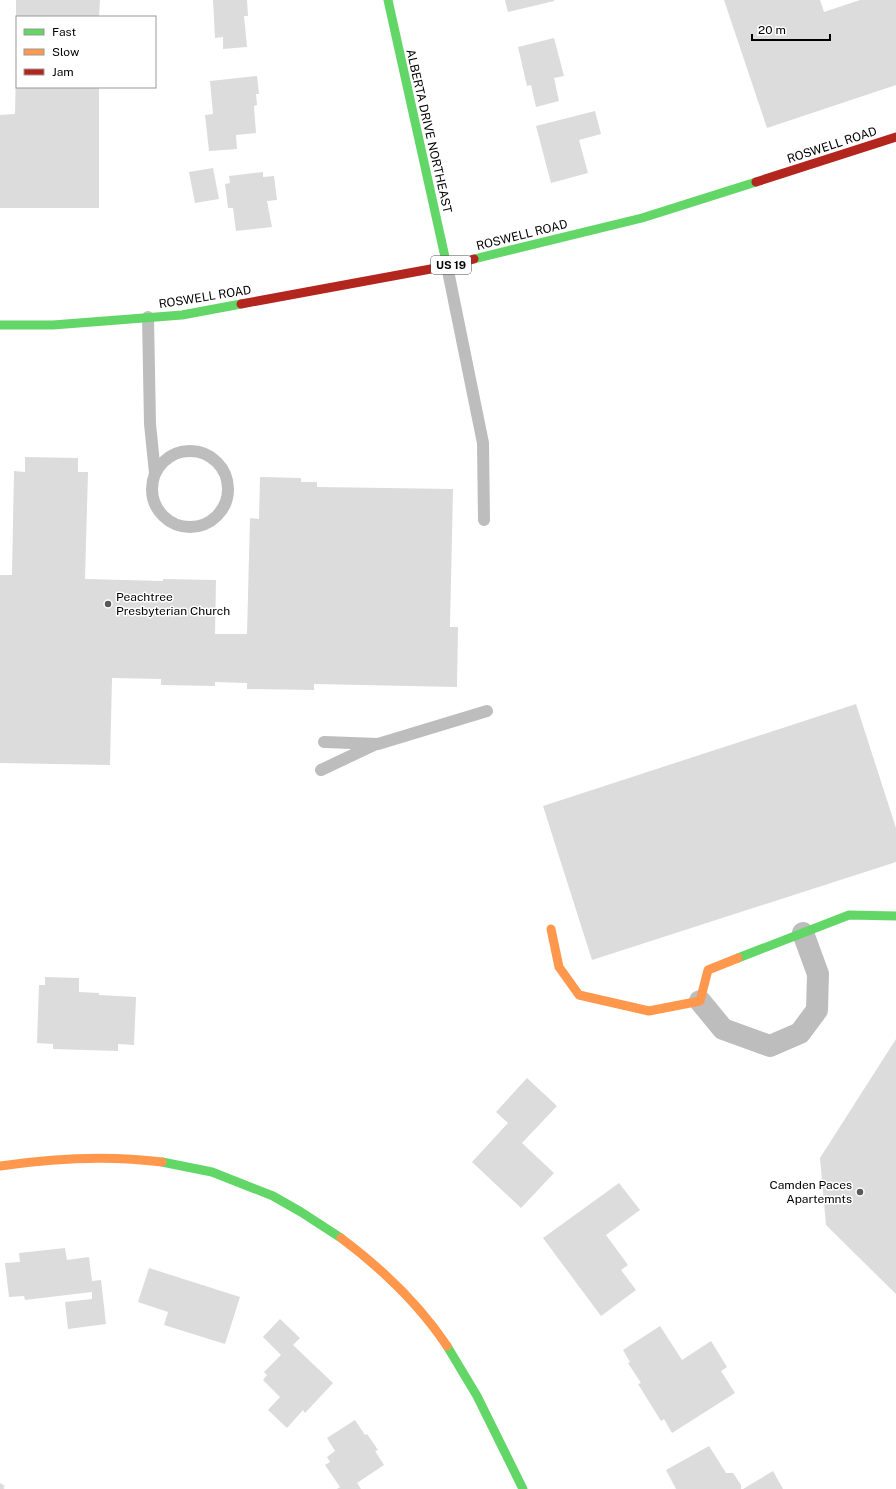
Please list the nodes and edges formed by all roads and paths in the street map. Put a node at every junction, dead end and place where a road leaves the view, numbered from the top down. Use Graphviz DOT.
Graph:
graph roads {
  1 [pos="388,0"];
  2 [pos="896,138"];
  3 [pos="447,266"];
  4 [pos="148,317"];
  5 [pos="0,325"];
  6 [pos="155,473"];
  7 [pos="484,520"];
  8 [pos="487,711"];
  9 [pos="324,742"];
  10 [pos="378,744"];
  11 [pos="321,770"];
  12 [pos="896,916"];
  13 [pos="551,929"];
  14 [pos="803,933"];
  15 [pos="700,1001"];
  16 [pos="0,1166"];
  17 [pos="523,1489"];
  1 -- 3 [label="street, ALBERTA DRIVE NORTHEAST"];
  2 -- 3 [label="street, ROSWELL ROAD / US 19"];
  3 -- 4 [label="street, ROSWELL ROAD / US 19"];
  3 -- 7 [label="lane"];
  4 -- 5 [label="street, ROSWELL ROAD / US 19"];
  4 -- 6 [label="lane"];
  6 -- 6 [label="lane"];
  8 -- 10 [label="lane"];
  9 -- 10 [label="lane"];
  10 -- 11 [label="lane"];
  12 -- 14 [label="street"];
  13 -- 15 [label="street"];
  14 -- 15 [label="street"];
  14 -- 15 [label="street"];
  16 -- 17 [label="street"];
}
